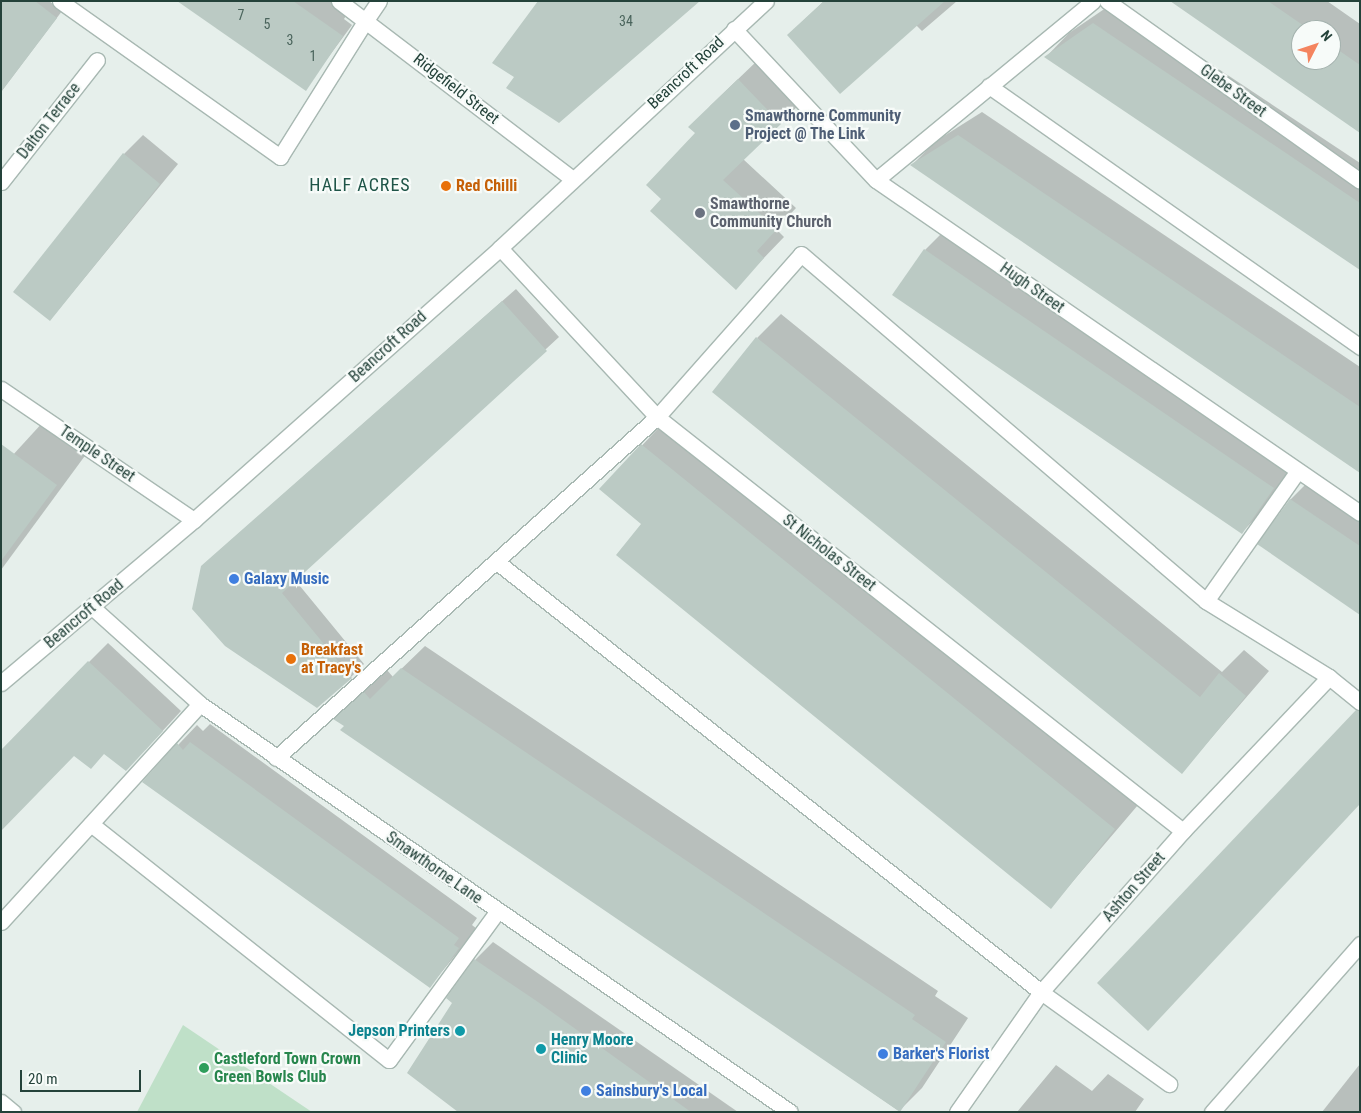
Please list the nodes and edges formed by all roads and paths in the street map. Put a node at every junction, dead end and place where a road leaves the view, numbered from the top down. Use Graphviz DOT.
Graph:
graph roads {
  1 [pos="60,1"];
  2 [pos="339,1"];
  3 [pos="379,1"];
  4 [pos="766,1"];
  5 [pos="1093,1"];
  6 [pos="1107,1"];
  7 [pos="366,20"];
  8 [pos="734,29"];
  9 [pos="98,60"];
  10 [pos="989,86"];
  11 [pos="572,178"];
  12 [pos="876,180"];
  13 [pos="1,182"];
  14 [pos="1360,182"];
  15 [pos="500,248"];
  16 [pos="1360,347"];
  17 [pos="1,389"];
  18 [pos="657,417"];
  19 [pos="1297,472"];
  20 [pos="1360,513"];
  21 [pos="194,520"];
  22 [pos="498,562"];
  23 [pos="1206,601"];
  24 [pos="92,607"];
  25 [pos="1329,677"];
  26 [pos="1,682"];
  27 [pos="1360,702"];
  28 [pos="200,704"];
  29 [pos="276,758"];
  30 [pos="91,824"];
  31 [pos="1184,831"];
  32 [pos="496,912"];
  33 [pos="1,922"];
  34 [pos="1360,944"];
  35 [pos="1041,992"];
  36 [pos="1169,1084"];
  37 [pos="1,1102"];
  38 [pos="13,1112"];
  39 [pos="790,1112"];
  40 [pos="957,1112"];
  41 [pos="1212,1112"];
  1 -- 7 [label="street"];
  2 -- 7 [label="street, Ridgefield Street"];
  3 -- 7 [label="street"];
  4 -- 8 [label="street, Beancroft Road"];
  5 -- 10 [label="street"];
  6 -- 14 [label="street, Glebe Street"];
  7 -- 11 [label="street, Ridgefield Street"];
  8 -- 11 [label="street, Beancroft Road"];
  8 -- 12 [label="street, Hugh Street"];
  9 -- 13 [label="street, Dalton Terrace"];
  10 -- 12 [label="street"];
  10 -- 16 [label="street"];
  11 -- 15 [label="street, Beancroft Road"];
  12 -- 19 [label="street, Hugh Street"];
  15 -- 18 [label="street, St Nicholas Street"];
  15 -- 21 [label="street, Beancroft Road"];
  17 -- 21 [label="street, Temple Street"];
  18 -- 22 [label="street"];
  18 -- 23 [label="street"];
  18 -- 31 [label="street, St Nicholas Street"];
  19 -- 20 [label="street, Hugh Street"];
  19 -- 23 [label="street"];
  21 -- 24 [label="street, Beancroft Road"];
  22 -- 29 [label="street"];
  22 -- 35 [label="street"];
  23 -- 25 [label="street"];
  24 -- 26 [label="street, Beancroft Road"];
  24 -- 28 [label="street, Smawthorne Lane"];
  25 -- 27 [label="street"];
  25 -- 31 [label="street, Ashton Street"];
  28 -- 29 [label="street, Smawthorne Lane"];
  28 -- 30 [label="street"];
  29 -- 32 [label="street, Smawthorne Lane"];
  30 -- 32 [label="street"];
  30 -- 33 [label="street"];
  31 -- 35 [label="street, Ashton Street"];
  32 -- 39 [label="street, Smawthorne Lane"];
  34 -- 41 [label="street"];
  35 -- 36 [label="street"];
  35 -- 40 [label="street, Ashton Street"];
  37 -- 38 [label="street"];
}
